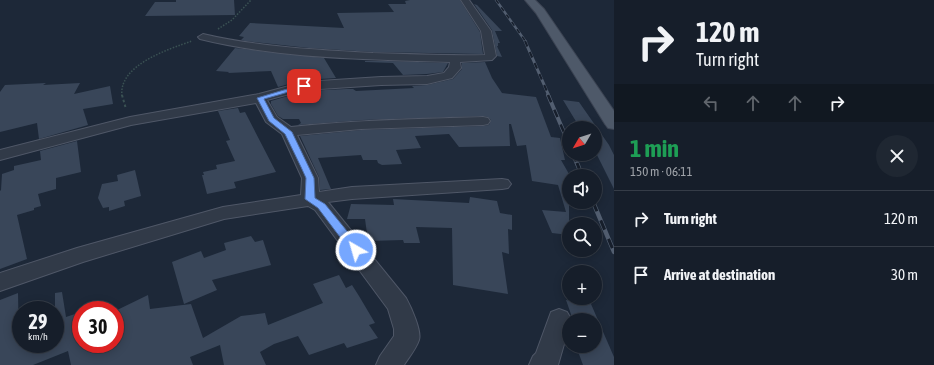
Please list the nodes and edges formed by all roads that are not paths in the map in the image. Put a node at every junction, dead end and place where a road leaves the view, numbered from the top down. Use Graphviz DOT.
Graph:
graph roads {
  1 [pos="464,0"];
  2 [pos="530,0"];
  3 [pos="203,37"];
  4 [pos="455,59"];
  5 [pos="260,98"];
  6 [pos="483,121"];
  7 [pos="614,124"];
  8 [pos="288,132"];
  9 [pos="0,156"];
  10 [pos="502,184"];
  11 [pos="310,199"];
  12 [pos="0,282"];
  13 [pos="559,319"];
  14 [pos="389,365"];
  15 [pos="542,365"];
  1 -- 4 [label="street"];
  2 -- 7 [label="main road"];
  3 -- 4 [label="street"];
  4 -- 5 [label="street"];
  5 -- 8 [label="street"];
  5 -- 9 [label="street"];
  6 -- 8 [label="street"];
  8 -- 11 [label="street"];
  10 -- 11 [label="street"];
  11 -- 12 [label="street"];
  11 -- 14 [label="street"];
  13 -- 15 [label="street"];
}
